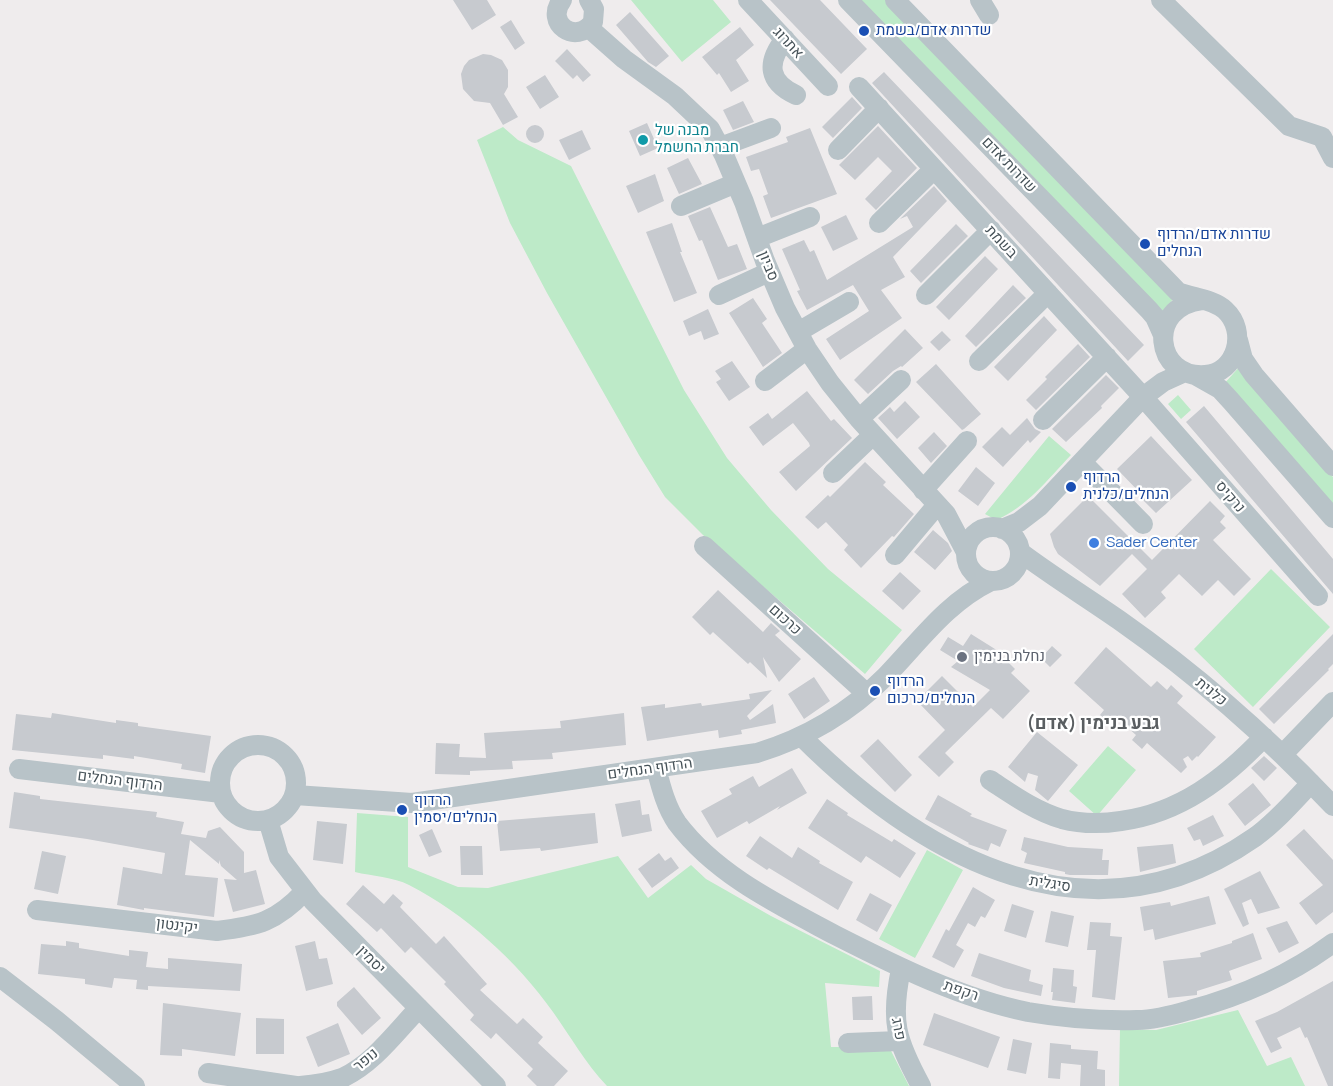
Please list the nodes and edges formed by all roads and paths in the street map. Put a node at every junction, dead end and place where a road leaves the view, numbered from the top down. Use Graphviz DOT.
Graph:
graph roads {
  1 [pos="562,0"];
  2 [pos="748,0"];
  3 [pos="848,0"];
  4 [pos="895,0"];
  5 [pos="1161,0"];
  6 [pos="592,1"];
  7 [pos="589,27"];
  8 [pos="785,39"];
  9 [pos="828,86"];
  10 [pos="859,87"];
  11 [pos="796,94"];
  12 [pos="879,108"];
  13 [pos="771,128"];
  14 [pos="720,147"];
  15 [pos="838,150"];
  16 [pos="1333,158"];
  17 [pos="934,169"];
  18 [pos="736,183"];
  19 [pos="681,206"];
  20 [pos="810,217"];
  21 [pos="879,223"];
  22 [pos="991,230"];
  23 [pos="756,238"];
  24 [pos="769,272"];
  25 [pos="1048,293"];
  26 [pos="718,295"];
  27 [pos="926,295"];
  28 [pos="1202,300"];
  29 [pos="849,302"];
  30 [pos="798,332"];
  31 [pos="1238,340"];
  32 [pos="1163,341"];
  33 [pos="807,349"];
  34 [pos="1107,357"];
  35 [pos="979,361"];
  36 [pos="1191,374"];
  37 [pos="901,380"];
  38 [pos="765,381"];
  39 [pos="1143,397"];
  40 [pos="859,419"];
  41 [pos="1043,420"];
  42 [pos="873,435"];
  43 [pos="967,441"];
  44 [pos="1082,462"];
  45 [pos="1333,466"];
  46 [pos="833,473"];
  47 [pos="923,490"];
  48 [pos="1040,506"];
  49 [pos="941,509"];
  50 [pos="1333,518"];
  51 [pos="1143,524"];
  52 [pos="1002,529"];
  53 [pos="981,530"];
  54 [pos="704,546"];
  55 [pos="1019,548"];
  56 [pos="895,555"];
  57 [pos="967,557"];
  58 [pos="999,579"];
  59 [pos="1077,592"];
  60 [pos="1317,597"];
  61 [pos="953,604"];
  62 [pos="866,693"];
  63 [pos="1333,702"];
  64 [pos="801,736"];
  65 [pos="1264,737"];
  66 [pos="1283,754"];
  67 [pos="656,768"];
  68 [pos="19,769"];
  69 [pos="990,780"];
  70 [pos="1311,783"];
  71 [pos="221,792"];
  72 [pos="295,795"];
  73 [pos="1333,806"];
  74 [pos="268,820"];
  75 [pos="305,891"];
  76 [pos="37,910"];
  77 [pos="1333,943"];
  78 [pos="901,969"];
  79 [pos="0,977"];
  80 [pos="418,1008"];
  81 [pos="900,1041"];
  82 [pos="848,1043"];
  83 [pos="208,1073"];
  84 [pos="135,1086"];
  85 [pos="298,1086"];
  86 [pos="496,1086"];
  87 [pos="921,1086"];
  1 -- 7 [label="street"];
  2 -- 8 [label="street, אתרוג"];
  3 -- 32 [label="street, שדרות אדם"];
  4 -- 28 [label="street"];
  5 -- 16 [label="street"];
  6 -- 7 [label="street"];
  7 -- 14 [label="street, סביון"];
  8 -- 9 [label="street, אתרוג"];
  8 -- 11 [label="street"];
  10 -- 12 [label="street, בשמת"];
  12 -- 15 [label="street"];
  12 -- 17 [label="street, בשמת"];
  13 -- 14 [label="street"];
  14 -- 18 [label="street, סביון"];
  17 -- 21 [label="street"];
  17 -- 22 [label="street, בשמת"];
  18 -- 19 [label="street"];
  18 -- 23 [label="street, סביון"];
  20 -- 23 [label="street"];
  22 -- 25 [label="street, בשמת"];
  22 -- 27 [label="street"];
  23 -- 24 [label="street, סביון"];
  24 -- 26 [label="street"];
  24 -- 30 [label="street, סביון"];
  25 -- 34 [label="street, בשמת"];
  25 -- 35 [label="street"];
  28 -- 31 [label="street"];
  28 -- 32 [label="street"];
  29 -- 30 [label="street"];
  30 -- 33 [label="street, סביון"];
  31 -- 36 [label="street"];
  31 -- 45 [label="street"];
  32 -- 36 [label="street, שדרות אדם"];
  32 -- 39 [label="street"];
  33 -- 38 [label="street"];
  33 -- 40 [label="street, סביון"];
  34 -- 39 [label="street, בשמת"];
  34 -- 41 [label="street"];
  36 -- 39 [label="street"];
  36 -- 50 [label="street, שדרות אדם"];
  37 -- 40 [label="street"];
  39 -- 44 [label="street"];
  39 -- 60 [label="street, נרקיס"];
  40 -- 42 [label="street, סביון"];
  42 -- 46 [label="street"];
  42 -- 47 [label="street, סביון"];
  43 -- 47 [label="street"];
  44 -- 48 [label="street"];
  44 -- 51 [label="street"];
  47 -- 49 [label="street, סביון"];
  48 -- 52 [label="street"];
  48 -- 55 [label="street"];
  49 -- 53 [label="street, סביון"];
  49 -- 56 [label="street"];
  49 -- 57 [label="street, סביון"];
  52 -- 53 [label="street"];
  52 -- 55 [label="street"];
  53 -- 57 [label="street"];
  54 -- 62 [label="street, כרכום"];
  55 -- 58 [label="street"];
  55 -- 59 [label="street, כלנית"];
  57 -- 58 [label="street"];
  57 -- 61 [label="street, הרדוף הנחלים"];
  58 -- 59 [label="street, כלנית"];
  58 -- 61 [label="street, הרדוף הנחלים"];
  59 -- 65 [label="street, כלנית"];
  61 -- 62 [label="street, הרדוף הנחלים"];
  62 -- 64 [label="street, הרדוף הנחלים"];
  63 -- 66 [label="street"];
  64 -- 67 [label="street, הרדוף הנחלים"];
  64 -- 70 [label="street, סיגלית"];
  65 -- 66 [label="street, כלנית"];
  65 -- 69 [label="street"];
  66 -- 70 [label="street, כלנית"];
  67 -- 72 [label="street, הרדוף הנחלים"];
  67 -- 78 [label="street, רקפת"];
  68 -- 71 [label="street, הרדוף הנחלים"];
  70 -- 73 [label="street, כלנית"];
  71 -- 72 [label="street"];
  71 -- 74 [label="street"];
  72 -- 74 [label="street"];
  74 -- 75 [label="street, יסמין"];
  75 -- 76 [label="street, יקינטון"];
  75 -- 80 [label="street, יסמין"];
  77 -- 78 [label="street, רקפת"];
  78 -- 81 [label="street, פרג"];
  79 -- 84 [label="street"];
  80 -- 85 [label="street, נופר"];
  80 -- 86 [label="street, יסמין"];
  81 -- 82 [label="street"];
  81 -- 87 [label="street, פרג"];
  83 -- 85 [label="street, נופר"];
}
